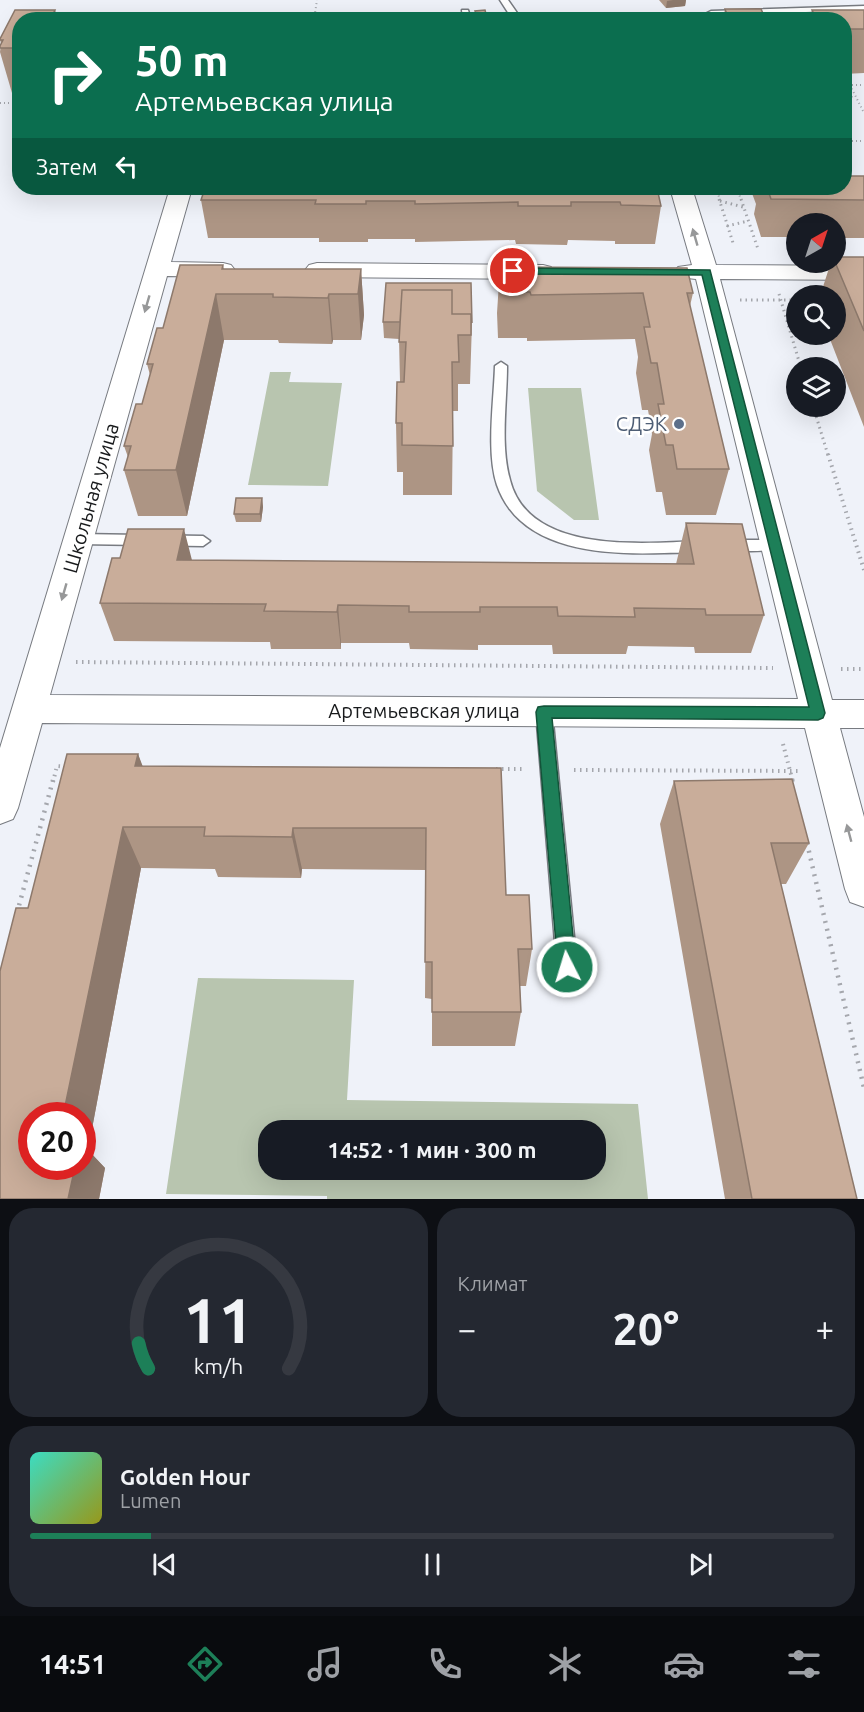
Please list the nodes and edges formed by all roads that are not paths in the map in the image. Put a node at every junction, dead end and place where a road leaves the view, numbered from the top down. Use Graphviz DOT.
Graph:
graph roads {
  1 [pos="864,8"];
  2 [pos="742,12"];
  3 [pos="179,195"];
  4 [pos="683,195"];
  5 [pos="157,269"];
  6 [pos="250,270"];
  7 [pos="298,270"];
  8 [pos="561,272"];
  9 [pos="669,272"];
  10 [pos="864,273"];
  11 [pos="710,286"];
  12 [pos="501,366"];
  13 [pos="79,539"];
  14 [pos="203,541"];
  15 [pos="775,544"];
  16 [pos="29,709"];
  17 [pos="544,712"];
  18 [pos="818,713"];
  19 [pos="864,714"];
  20 [pos="0,808"];
  21 [pos="864,889"];
  22 [pos="567,967"];
  1 -- 2 [label="lane"];
  3 -- 5 [label="street, Школьная улица"];
  11 -- 4 [label="street, one-way"];
  5 -- 6 [label="street"];
  5 -- 13 [label="street, Школьная улица, one-way"];
  7 -- 8 [label="street"];
  9 -- 11 [label="street"];
  10 -- 11 [label="street"];
  11 -- 15 [label="street"];
  12 -- 15 [label="lane"];
  13 -- 14 [label="lane"];
  13 -- 16 [label="street, Школьная улица, one-way"];
  15 -- 18 [label="street"];
  16 -- 17 [label="street, Артемьевская улица"];
  16 -- 20 [label="street, Школьная улица"];
  17 -- 18 [label="street, Артемьевская улица"];
  17 -- 22 [label="lane"];
  18 -- 19 [label="street, Артемьевская улица"];
  21 -- 18 [label="street, one-way"];
}
